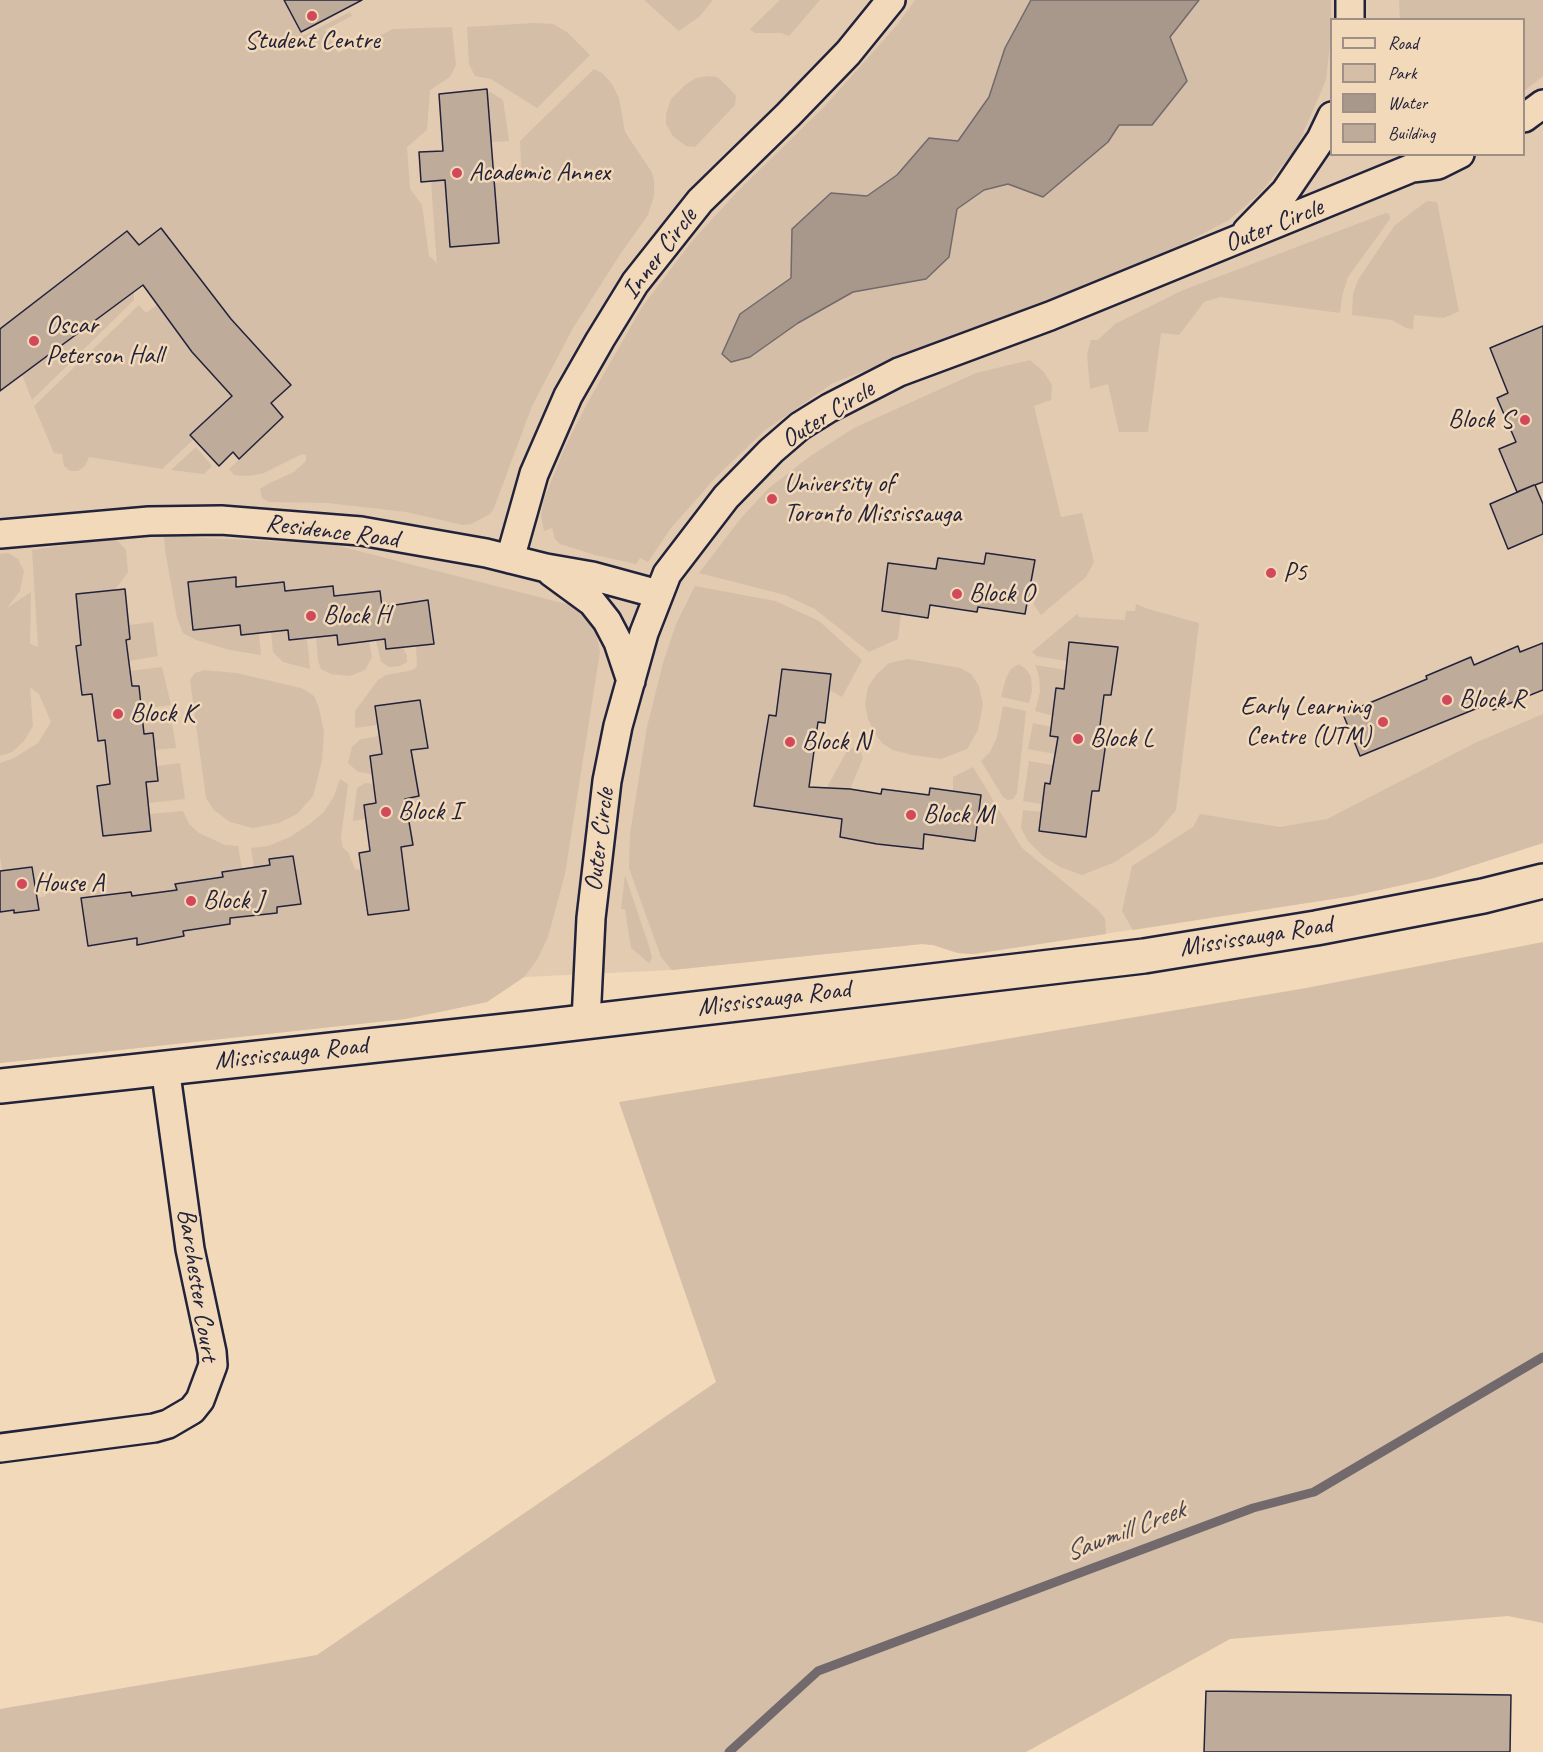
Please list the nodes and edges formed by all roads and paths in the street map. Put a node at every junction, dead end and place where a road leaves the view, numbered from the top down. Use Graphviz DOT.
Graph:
graph roads {
  1 [pos="891,0"];
  2 [pos="1350,0"];
  3 [pos="1350,18"];
  4 [pos="1543,104"];
  5 [pos="1525,117"];
  6 [pos="1330,120"];
  7 [pos="1392,156"];
  8 [pos="1456,156"];
  9 [pos="1412,168"];
  10 [pos="1235,242"];
  11 [pos="0,534"];
  12 [pos="510,559"];
  13 [pos="546,568"];
  14 [pos="658,594"];
  15 [pos="631,681"];
  16 [pos="1543,881"];
  17 [pos="586,1021"];
  18 [pos="165,1067"];
  19 [pos="0,1086"];
  20 [pos="0,1448"];
  1 -- 12 [label="street, Inner Circle"];
  2 -- 3 [label="street"];
  4 -- 5 [label="street"];
  6 -- 10 [label="street"];
  7 -- 9 [label="street"];
  8 -- 9 [label="street, Outer Circle"];
  9 -- 10 [label="street, Outer Circle"];
  10 -- 14 [label="street, Outer Circle"];
  11 -- 12 [label="street, Residence Road"];
  12 -- 13 [label="street, Residence Road"];
  13 -- 14 [label="street, Residence Road"];
  13 -- 15 [label="street"];
  14 -- 15 [label="street, Outer Circle"];
  15 -- 17 [label="street, Outer Circle"];
  16 -- 17 [label="main road, Mississauga Road"];
  17 -- 18 [label="main road, Mississauga Road"];
  18 -- 19 [label="main road, Mississauga Road"];
  18 -- 20 [label="street, Barchester Court"];
}
